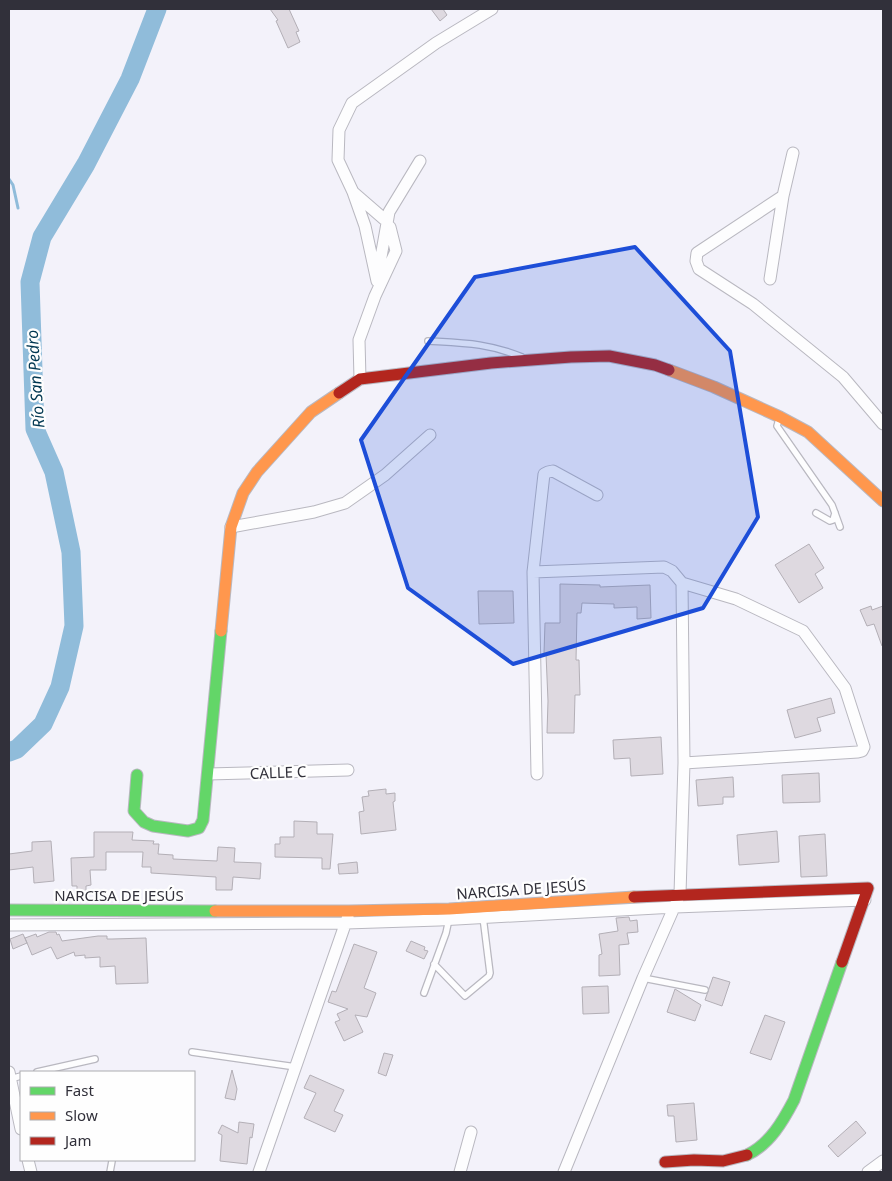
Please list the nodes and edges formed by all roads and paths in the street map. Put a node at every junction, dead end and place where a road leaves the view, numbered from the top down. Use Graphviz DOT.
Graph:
graph roads {
  1 [pos="492,9"];
  2 [pos="793,153"];
  3 [pos="420,161"];
  4 [pos="352,192"];
  5 [pos="783,196"];
  6 [pos="770,279"];
  7 [pos="377,281"];
  8 [pos="375,296"];
  9 [pos="428,341"];
  10 [pos="528,359"];
  11 [pos="360,379"];
  12 [pos="780,417"];
  13 [pos="883,424"];
  14 [pos="430,435"];
  15 [pos="597,495"];
  16 [pos="883,501"];
  17 [pos="816,513"];
  18 [pos="835,513"];
  19 [pos="231,527"];
  20 [pos="840,527"];
  21 [pos="533,572"];
  22 [pos="682,583"];
  23 [pos="684,763"];
  24 [pos="348,770"];
  25 [pos="208,774"];
  26 [pos="537,774"];
  27 [pos="137,775"];
  28 [pos="680,894"];
  29 [pos="867,894"];
  30 [pos="675,907"];
  31 [pos="9,910"];
  32 [pos="349,910"];
  33 [pos="449,914"];
  34 [pos="483,917"];
  35 [pos="346,924"];
  36 [pos="9,925"];
  37 [pos="434,964"];
  38 [pos="643,978"];
  39 [pos="705,990"];
  40 [pos="424,993"];
  41 [pos="192,1052"];
  42 [pos="95,1058"];
  43 [pos="296,1066"];
  44 [pos="41,1071"];
  45 [pos="13,1075"];
  46 [pos="20,1122"];
  47 [pos="471,1132"];
  48 [pos="112,1161"];
  49 [pos="883,1161"];
  50 [pos="666,1162"];
  51 [pos="110,1172"];
  52 [pos="259,1172"];
  53 [pos="460,1172"];
  54 [pos="564,1172"];
  55 [pos="868,1172"];
  1 -- 4 [label="street"];
  2 -- 5 [label="street"];
  3 -- 7 [label="street"];
  4 -- 7 [label="street"];
  4 -- 8 [label="street"];
  5 -- 6 [label="street"];
  5 -- 13 [label="street"];
  7 -- 8 [label="street"];
  8 -- 11 [label="street"];
  9 -- 10 [label="lane"];
  10 -- 11 [label="street"];
  10 -- 12 [label="street"];
  11 -- 19 [label="street"];
  12 -- 16 [label="street"];
  12 -- 18 [label="lane"];
  14 -- 19 [label="street"];
  15 -- 21 [label="street"];
  17 -- 18 [label="lane"];
  18 -- 20 [label="lane"];
  19 -- 25 [label="street"];
  21 -- 22 [label="street"];
  21 -- 26 [label="street"];
  22 -- 23 [label="street"];
  22 -- 23 [label="street"];
  23 -- 28 [label="street"];
  24 -- 25 [label="street, CALLE C"];
  25 -- 27 [label="street"];
  28 -- 29 [label="street, NARCISA DE JESÚS"];
  28 -- 30 [label="street"];
  28 -- 33 [label="street, NARCISA DE JESÚS"];
  29 -- 30 [label="street, NARCISA DE JESÚS"];
  29 -- 50 [label="street"];
  30 -- 34 [label="street, NARCISA DE JESÚS"];
  30 -- 38 [label="street"];
  31 -- 32 [label="street, NARCISA DE JESÚS"];
  32 -- 33 [label="street, NARCISA DE JESÚS"];
  32 -- 35 [label="street"];
  33 -- 34 [label="street, NARCISA DE JESÚS"];
  33 -- 35 [label="street, NARCISA DE JESÚS"];
  33 -- 37 [label="lane"];
  34 -- 37 [label="lane"];
  35 -- 36 [label="street, NARCISA DE JESÚS"];
  35 -- 43 [label="street"];
  37 -- 40 [label="lane"];
  38 -- 39 [label="lane"];
  38 -- 54 [label="street"];
  41 -- 43 [label="lane"];
  42 -- 44 [label="lane"];
  43 -- 52 [label="street"];
  45 -- 46 [label="street"];
  47 -- 53 [label="street"];
  48 -- 51 [label="lane"];
  49 -- 55 [label="street"];
}
